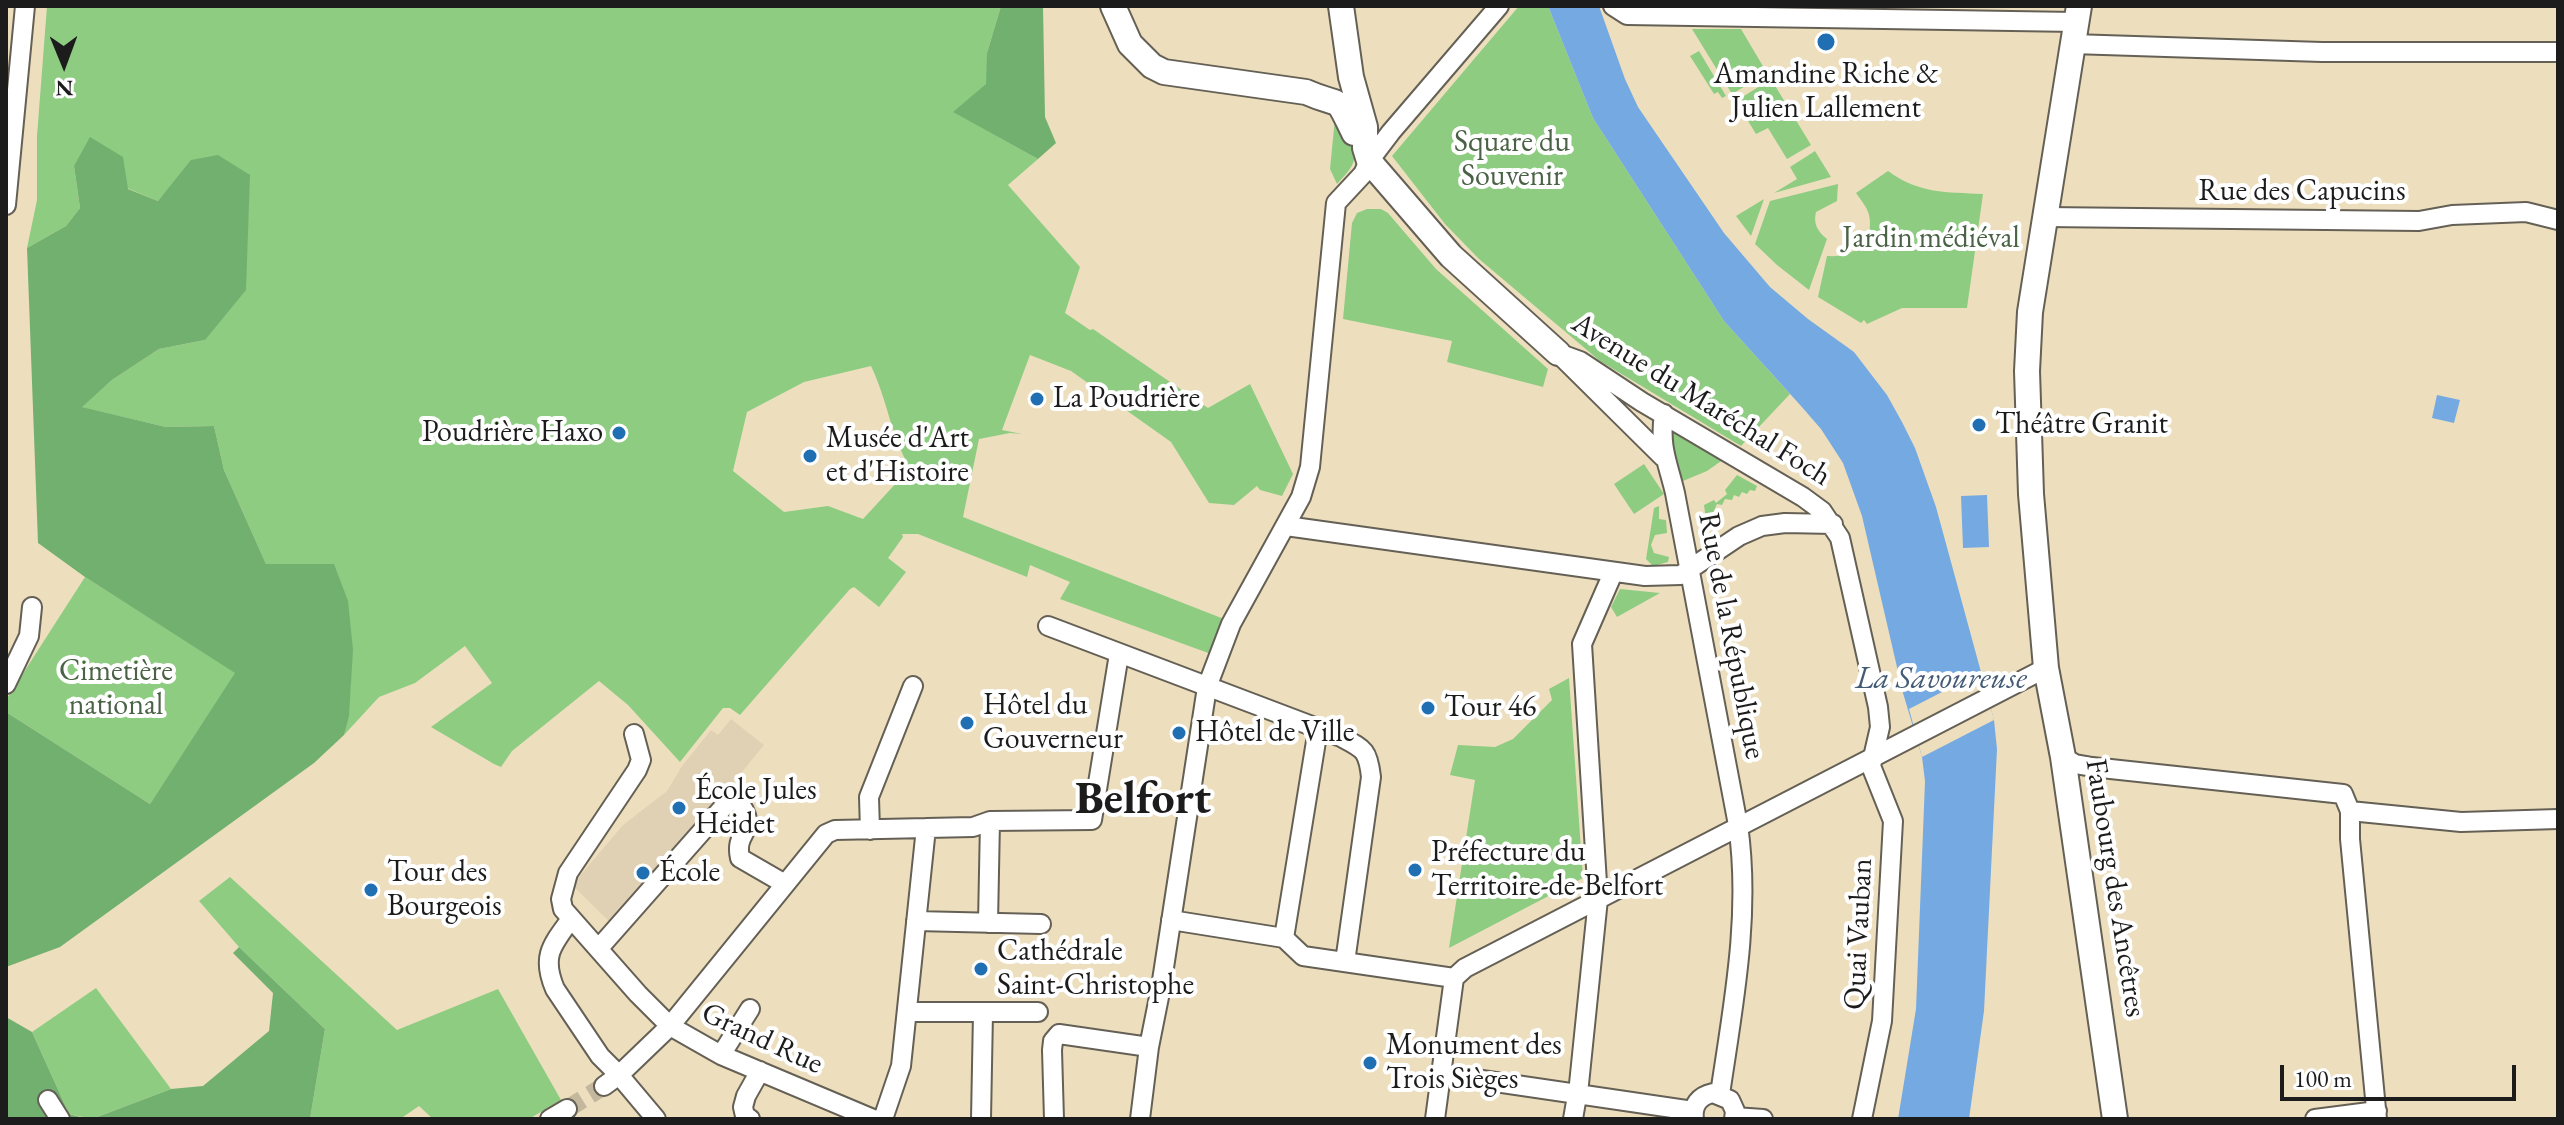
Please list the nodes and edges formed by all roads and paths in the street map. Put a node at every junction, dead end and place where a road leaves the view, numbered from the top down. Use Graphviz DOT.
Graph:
graph roads {
  1 [pos="25,6"];
  2 [pos="1113,6"];
  3 [pos="1341,6"];
  4 [pos="1499,6"];
  5 [pos="1620,11"];
  6 [pos="2076,24"];
  7 [pos="2558,52"];
  8 [pos="1351,77"];
  9 [pos="1306,92"];
  10 [pos="1367,154"];
  11 [pos="6,205"];
  12 [pos="2045,217"];
  13 [pos="2558,220"];
  14 [pos="1558,353"];
  15 [pos="1664,414"];
  16 [pos="1663,457"];
  17 [pos="1833,524"];
  18 [pos="1286,526"];
  19 [pos="1690,568"];
  20 [pos="1613,573"];
  21 [pos="32,607"];
  22 [pos="1048,626"];
  23 [pos="1119,654"];
  24 [pos="2046,668"];
  25 [pos="6,684"];
  26 [pos="913,686"];
  27 [pos="1207,687"];
  28 [pos="1318,729"];
  29 [pos="634,734"];
  30 [pos="1873,756"];
  31 [pos="2063,757"];
  32 [pos="2346,802"];
  33 [pos="2558,819"];
  34 [pos="990,821"];
  35 [pos="1738,825"];
  36 [pos="933,828"];
  37 [pos="870,830"];
  38 [pos="785,884"];
  39 [pos="1598,899"];
  40 [pos="571,919"];
  41 [pos="1171,920"];
  42 [pos="916,921"];
  43 [pos="988,923"];
  44 [pos="1041,924"];
  45 [pos="1284,938"];
  46 [pos="599,948"];
  47 [pos="1345,962"];
  48 [pos="1454,978"];
  49 [pos="750,1009"];
  50 [pos="907,1012"];
  51 [pos="1038,1012"];
  52 [pos="983,1013"];
  53 [pos="670,1026"];
  54 [pos="1149,1047"];
  55 [pos="721,1055"];
  56 [pos="760,1071"];
  57 [pos="1441,1074"];
  58 [pos="619,1075"];
  59 [pos="604,1086"];
  60 [pos="1578,1094"];
  61 [pos="1720,1094"];
  62 [pos="48,1100"];
  63 [pos="567,1109"];
  64 [pos="1693,1115"];
  65 [pos="2377,1115"];
  66 [pos="1735,1118"];
  67 [pos="60,1119"];
  68 [pos="550,1119"];
  69 [pos="656,1119"];
  70 [pos="750,1119"];
  71 [pos="873,1119"];
  72 [pos="883,1119"];
  73 [pos="981,1119"];
  74 [pos="1054,1119"];
  75 [pos="1140,1119"];
  76 [pos="1435,1119"];
  77 [pos="1573,1119"];
  78 [pos="1763,1119"];
  79 [pos="1862,1119"];
  80 [pos="2115,1119"];
  81 [pos="2315,1119"];
  1 -- 11 [label="street"];
  2 -- 9 [label="main road, Avenue du Maréchal Foch"];
  3 -- 8 [label="main road"];
  4 -- 10 [label="street"];
  5 -- 6 [label="street"];
  6 -- 7 [label="street"];
  6 -- 12 [label="main road, Faubourg des Ancêtres"];
  8 -- 9 [label="street"];
  8 -- 10 [label="main road"];
  9 -- 10 [label="main road, Avenue du Maréchal Foch"];
  10 -- 14 [label="main road, Avenue du Maréchal Foch"];
  10 -- 18 [label="street"];
  12 -- 13 [label="street, Rue des Capucins"];
  12 -- 24 [label="main road, Faubourg des Ancêtres"];
  14 -- 15 [label="street, Avenue du Maréchal Foch"];
  14 -- 16 [label="street, Rue de la République"];
  15 -- 16 [label="street, Rue de la République"];
  15 -- 17 [label="street, Avenue du Maréchal Foch"];
  16 -- 19 [label="street, Rue de la République"];
  17 -- 19 [label="street"];
  17 -- 30 [label="street, Avenue du Maréchal Foch"];
  18 -- 20 [label="street"];
  18 -- 27 [label="street"];
  19 -- 20 [label="street"];
  19 -- 35 [label="street, Rue de la République"];
  20 -- 39 [label="street"];
  21 -- 25 [label="street"];
  22 -- 23 [label="street"];
  23 -- 27 [label="street"];
  23 -- 34 [label="street"];
  24 -- 30 [label="street"];
  24 -- 31 [label="main road, Faubourg des Ancêtres"];
  26 -- 37 [label="street"];
  27 -- 28 [label="street"];
  27 -- 41 [label="street"];
  28 -- 45 [label="street"];
  28 -- 47 [label="street"];
  29 -- 40 [label="street"];
  30 -- 35 [label="street"];
  30 -- 79 [label="street, Quai Vauban"];
  31 -- 32 [label="street"];
  31 -- 80 [label="main road, Faubourg des Ancêtres"];
  32 -- 33 [label="street"];
  32 -- 65 [label="street"];
  34 -- 36 [label="street"];
  34 -- 43 [label="street"];
  35 -- 39 [label="street"];
  35 -- 61 [label="street, Rue de la République"];
  36 -- 37 [label="street"];
  36 -- 42 [label="street"];
  37 -- 38 [label="street"];
  38 -- 46 [label="street"];
  38 -- 53 [label="street"];
  39 -- 48 [label="street"];
  39 -- 60 [label="street"];
  40 -- 46 [label="street, Grand Rue"];
  40 -- 58 [label="street"];
  41 -- 45 [label="street"];
  41 -- 54 [label="street"];
  42 -- 43 [label="street"];
  42 -- 50 [label="street"];
  43 -- 44 [label="street"];
  45 -- 47 [label="street"];
  46 -- 53 [label="street, Grand Rue"];
  47 -- 48 [label="street"];
  48 -- 57 [label="street"];
  49 -- 55 [label="street"];
  50 -- 52 [label="street"];
  50 -- 72 [label="street"];
  51 -- 52 [label="street"];
  52 -- 73 [label="street"];
  53 -- 55 [label="street, Grand Rue"];
  53 -- 58 [label="street"];
  54 -- 74 [label="street"];
  54 -- 75 [label="street"];
  55 -- 56 [label="street, Grand Rue"];
  56 -- 70 [label="street"];
  56 -- 71 [label="street, Grand Rue"];
  57 -- 60 [label="street"];
  57 -- 76 [label="street"];
  58 -- 59 [label="street"];
  58 -- 69 [label="street"];
  60 -- 64 [label="street"];
  60 -- 77 [label="street"];
  61 -- 64 [label="street"];
  61 -- 66 [label="street"];
  62 -- 67 [label="street"];
  63 -- 68 [label="street"];
  65 -- 81 [label="street"];
  66 -- 78 [label="street"];
}
